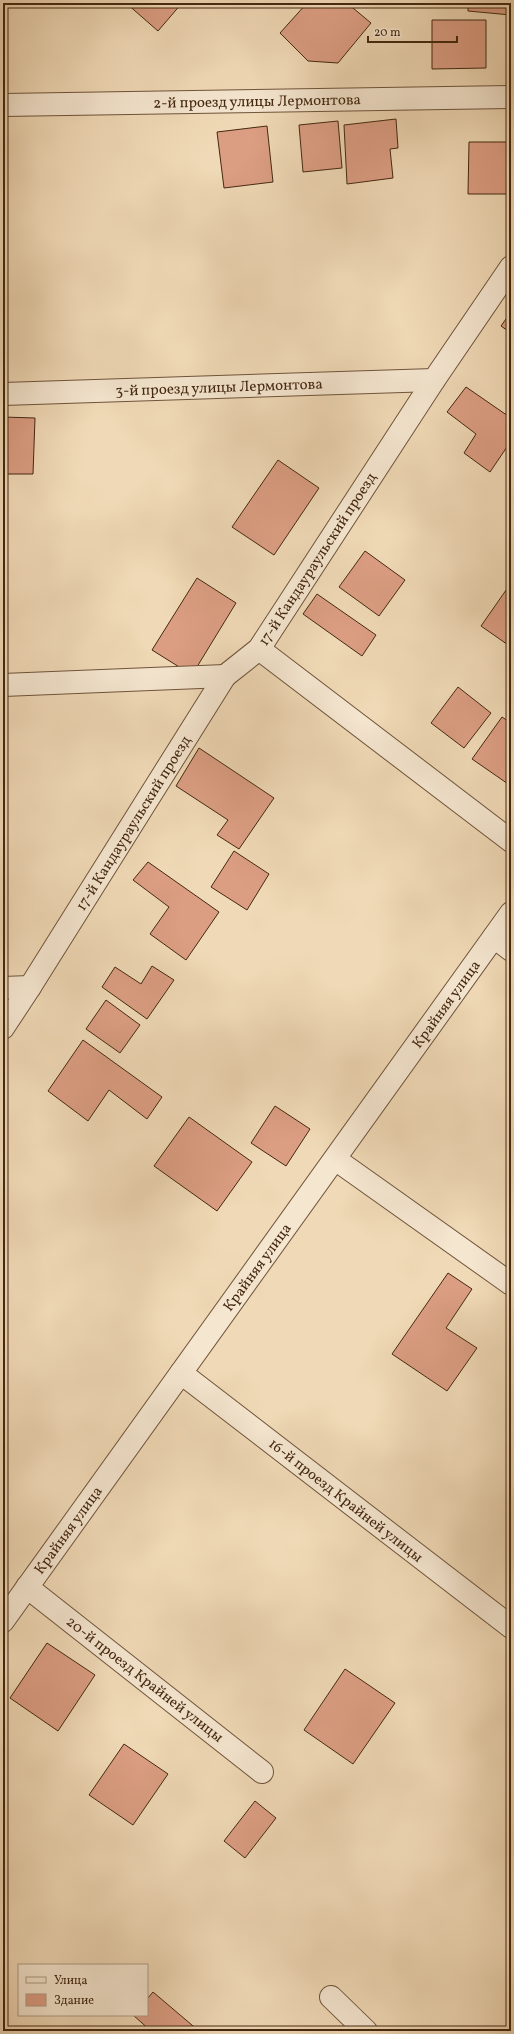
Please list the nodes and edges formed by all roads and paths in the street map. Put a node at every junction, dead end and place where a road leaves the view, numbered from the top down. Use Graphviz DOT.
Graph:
graph roads {
  1 [pos="511,97"];
  2 [pos="3,105"];
  3 [pos="511,267"];
  4 [pos="434,380"];
  5 [pos="3,394"];
  6 [pos="259,649"];
  7 [pos="225,676"];
  8 [pos="3,684"];
  9 [pos="511,841"];
  10 [pos="511,913"];
  11 [pos="494,937"];
  12 [pos="511,950"];
  13 [pos="30,987"];
  14 [pos="3,988"];
  15 [pos="3,1028"];
  16 [pos="335,1159"];
  17 [pos="511,1284"];
  18 [pos="181,1373"];
  19 [pos="28,1587"];
  20 [pos="3,1621"];
  21 [pos="511,1627"];
  22 [pos="262,1772"];
  23 [pos="331,1997"];
  24 [pos="366,2031"];
  1 -- 2 [label="street, 2-й проезд улицы Лермонтова"];
  3 -- 4 [label="street, 17-й Кандаураульский проезд"];
  4 -- 5 [label="street, 3-й проезд улицы Лермонтова"];
  4 -- 6 [label="street, 17-й Кандаураульский проезд"];
  6 -- 7 [label="street, 17-й Кандаураульский проезд"];
  6 -- 9 [label="street"];
  7 -- 8 [label="street"];
  7 -- 13 [label="street, 17-й Кандаураульский проезд"];
  10 -- 11 [label="street, Крайняя улица"];
  11 -- 12 [label="street"];
  11 -- 16 [label="street, Крайняя улица"];
  13 -- 14 [label="street"];
  13 -- 15 [label="street, 17-й Кандаураульский проезд"];
  16 -- 17 [label="street"];
  16 -- 18 [label="street, Крайняя улица"];
  18 -- 19 [label="street, Крайняя улица"];
  18 -- 21 [label="street, 16-й проезд Крайней улицы"];
  19 -- 20 [label="street, Крайняя улица"];
  19 -- 22 [label="street, 20-й проезд Крайней улицы"];
  23 -- 24 [label="street"];
}
